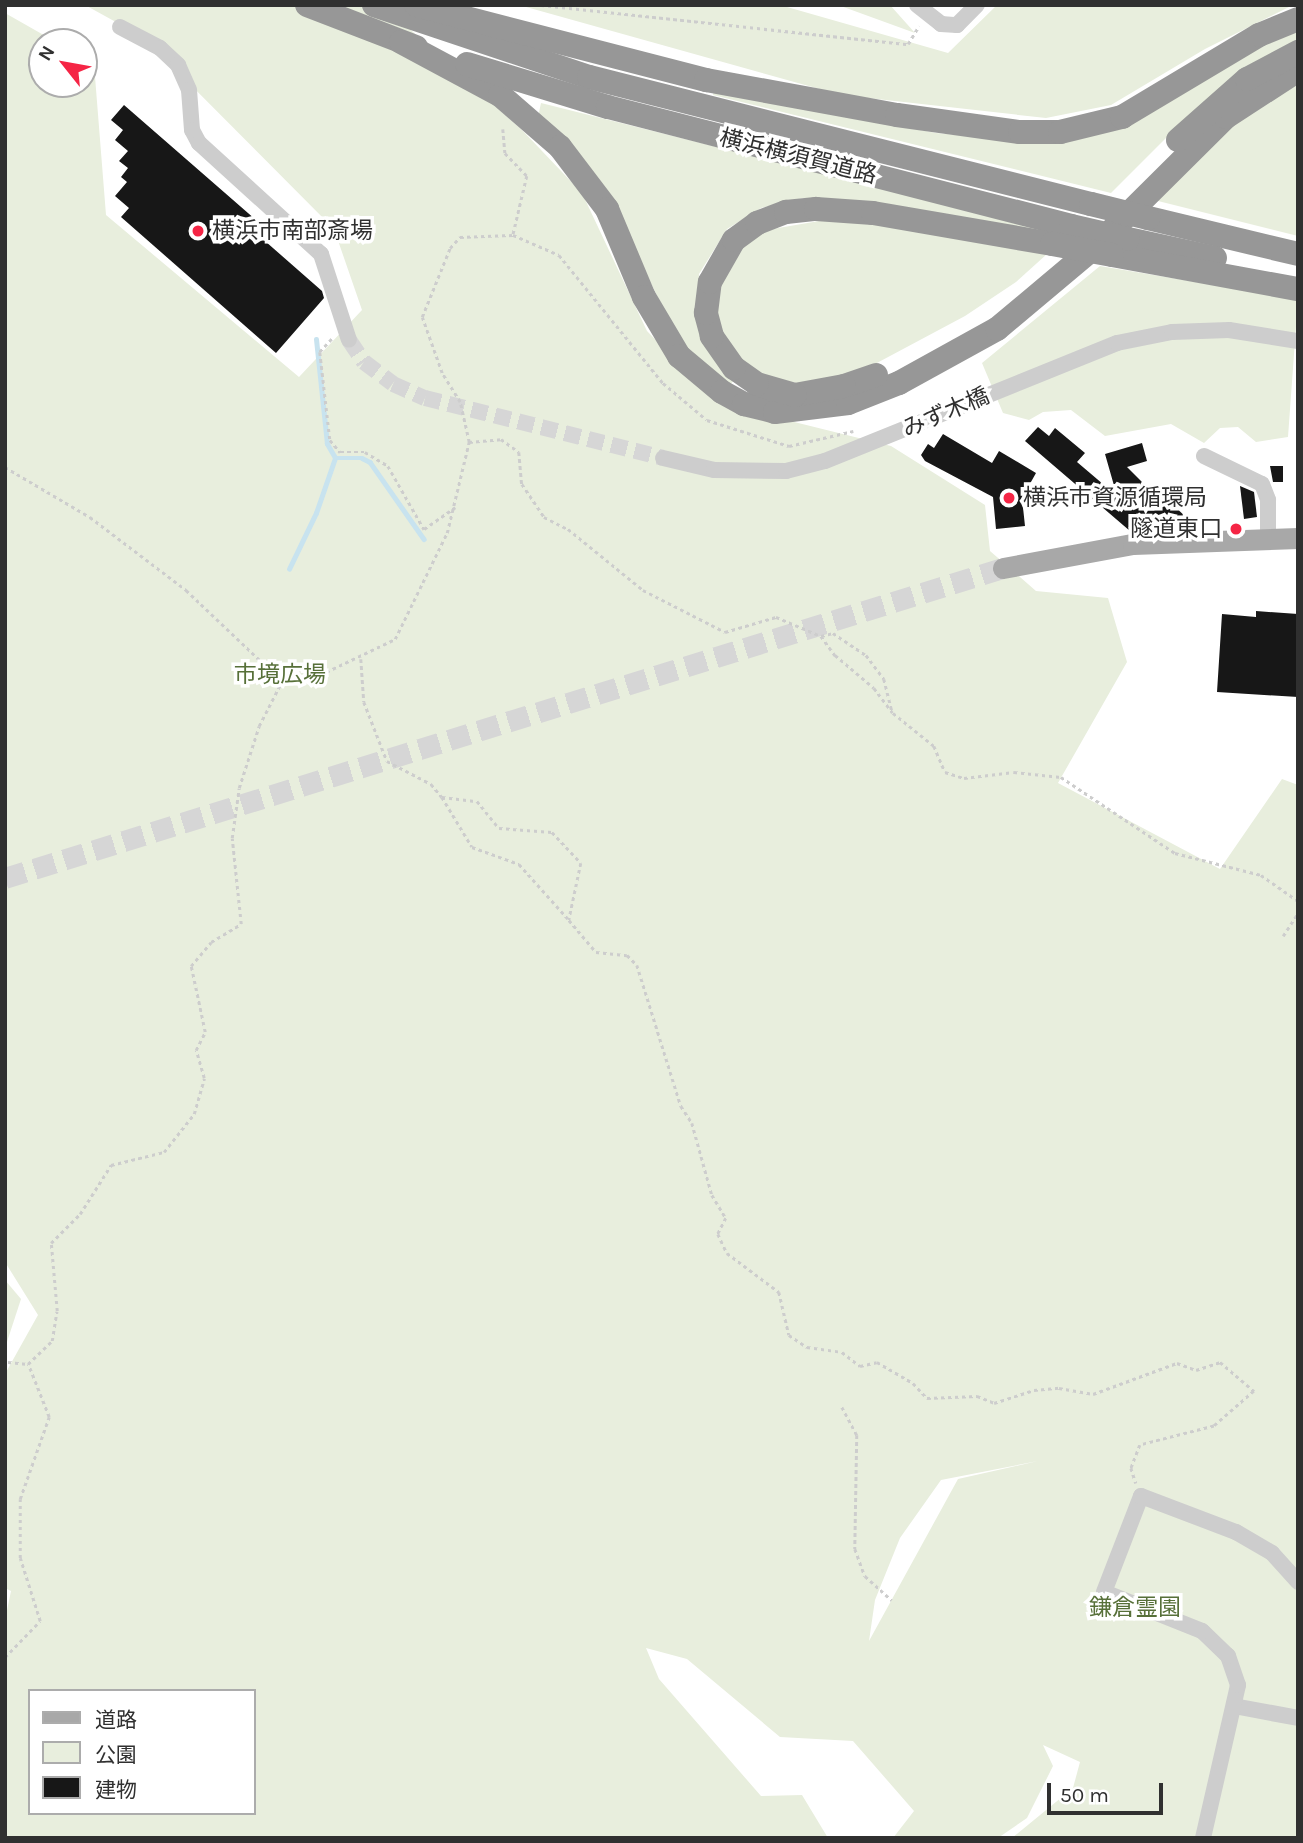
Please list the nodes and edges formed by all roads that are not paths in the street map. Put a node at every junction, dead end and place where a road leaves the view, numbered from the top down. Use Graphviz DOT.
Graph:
graph roads {
  1 [pos="307,5"];
  2 [pos="374,5"];
  3 [pos="416,5"];
  4 [pos="977,5"];
  5 [pos="921,10"];
  6 [pos="1298,19"];
  7 [pos="120,27"];
  8 [pos="401,43"];
  9 [pos="1298,52"];
  10 [pos="1298,70"];
  11 [pos="1120,247"];
  12 [pos="1298,254"];
  13 [pos="1298,276"];
  14 [pos="1298,289"];
  15 [pos="344,329"];
  16 [pos="1298,341"];
  17 [pos="1204,456"];
  18 [pos="663,458"];
  19 [pos="1298,538"];
  20 [pos="1268,540"];
  21 [pos="1003,568"];
  22 [pos="1298,1581"];
  23 [pos="1234,1706"];
  24 [pos="1298,1718"];
  25 [pos="1203,1838"];
  1 -- 8 [label="highway, 横浜横須賀道路"];
  2 -- 12 [label="highway, 横浜横須賀道路, bridge"];
  3 -- 6 [label="highway"];
  4 -- 5 [label="street"];
  7 -- 15 [label="street"];
  8 -- 10 [label="highway"];
  8 -- 11 [label="highway, 横浜横須賀道路, bridge"];
  9 -- 11 [label="highway, bridge"];
  11 -- 13 [label="highway, 横浜横須賀道路"];
  11 -- 14 [label="highway"];
  16 -- 18 [label="street, みず木橋"];
  17 -- 20 [label="street"];
  19 -- 20 [label="main road"];
  20 -- 21 [label="main road"];
  22 -- 23 [label="street"];
  23 -- 24 [label="street"];
  23 -- 25 [label="street"];
}
